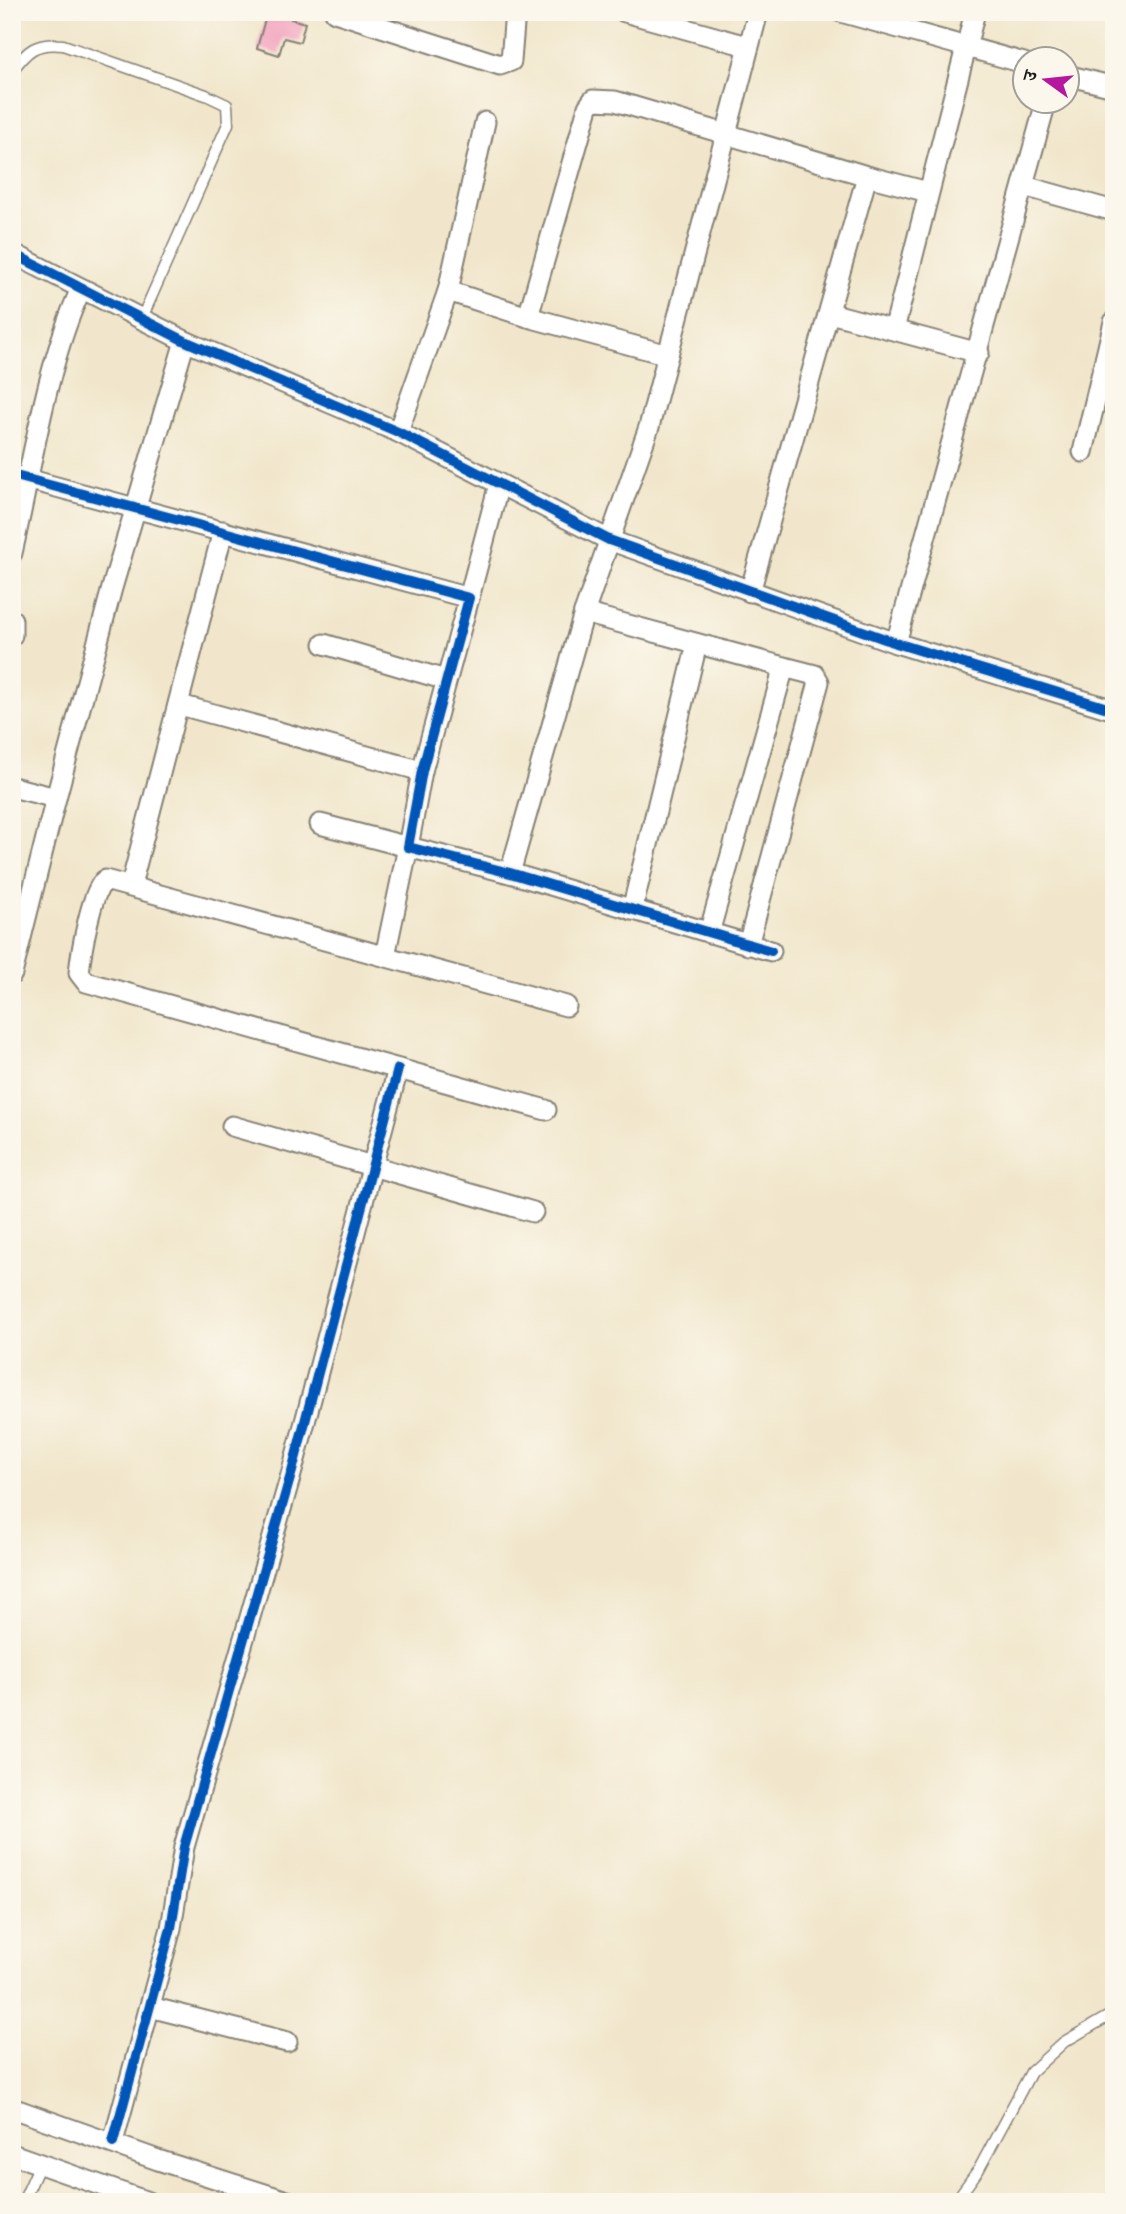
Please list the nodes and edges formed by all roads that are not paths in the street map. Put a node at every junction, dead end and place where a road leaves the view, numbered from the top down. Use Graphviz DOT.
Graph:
graph roads {
  1 [pos="335,12"];
  2 [pos="515,12"];
  3 [pos="625,12"];
  4 [pos="758,12"];
  5 [pos="841,12"];
  6 [pos="975,12"];
  7 [pos="747,46"];
  8 [pos="966,46"];
  9 [pos="1010,59"];
  10 [pos="12,71"];
  11 [pos="1080,78"];
  12 [pos="1114,87"];
  13 [pos="1042,116"];
  14 [pos="485,122"];
  15 [pos="725,132"];
  16 [pos="867,176"];
  17 [pos="1024,186"];
  18 [pos="928,192"];
  19 [pos="1114,211"];
  20 [pos="12,253"];
  21 [pos="82,289"];
  22 [pos="448,291"];
  23 [pos="830,313"];
  24 [pos="528,317"];
  25 [pos="141,320"];
  26 [pos="1114,321"];
  27 [pos="894,330"];
  28 [pos="185,341"];
  29 [pos="978,353"];
  30 [pos="668,355"];
  31 [pos="1105,400"];
  32 [pos="398,432"];
  33 [pos="1083,452"];
  34 [pos="20,478"];
  35 [pos="499,484"];
  36 [pos="135,508"];
  37 [pos="223,531"];
  38 [pos="609,540"];
  39 [pos="12,553"];
  40 [pos="750,592"];
  41 [pos="469,598"];
  42 [pos="584,613"];
  43 [pos="12,620"];
  44 [pos="12,635"];
  45 [pos="324,643"];
  46 [pos="896,643"];
  47 [pos="697,644"];
  48 [pos="784,667"];
  49 [pos="446,680"];
  50 [pos="180,705"];
  51 [pos="1113,707"];
  52 [pos="422,771"];
  53 [pos="12,787"];
  54 [pos="56,798"];
  55 [pos="320,824"];
  56 [pos="408,847"];
  57 [pos="510,873"];
  58 [pos="131,886"];
  59 [pos="632,910"];
  60 [pos="709,933"];
  61 [pos="748,945"];
  62 [pos="771,951"];
  63 [pos="385,956"];
  64 [pos="12,974"];
  65 [pos="566,1006"];
  66 [pos="398,1069"];
  67 [pos="547,1110"];
  68 [pos="232,1126"];
  69 [pos="374,1167"];
  70 [pos="533,1212"];
  71 [pos="150,2007"];
  72 [pos="1114,2013"];
  73 [pos="287,2042"];
  74 [pos="12,2108"];
  75 [pos="113,2142"];
  76 [pos="12,2154"];
  77 [pos="40,2164"];
  78 [pos="147,2201"];
  79 [pos="23,2202"];
  80 [pos="290,2202"];
  81 [pos="955,2202"];
  1 -- 2 [label="street"];
  3 -- 7 [label="street"];
  4 -- 7 [label="street"];
  5 -- 8 [label="street"];
  6 -- 8 [label="street"];
  7 -- 15 [label="street"];
  8 -- 9 [label="street"];
  8 -- 18 [label="street"];
  10 -- 25 [label="lane"];
  11 -- 12 [label="street"];
  13 -- 17 [label="street"];
  14 -- 22 [label="street"];
  15 -- 16 [label="street"];
  15 -- 24 [label="street"];
  15 -- 30 [label="street"];
  16 -- 18 [label="street"];
  16 -- 23 [label="street"];
  17 -- 19 [label="street"];
  17 -- 29 [label="street"];
  18 -- 27 [label="street"];
  20 -- 21 [label="street"];
  21 -- 25 [label="street"];
  21 -- 34 [label="street"];
  22 -- 24 [label="street"];
  22 -- 32 [label="street"];
  23 -- 27 [label="street"];
  23 -- 40 [label="street"];
  24 -- 30 [label="street"];
  25 -- 28 [label="street"];
  26 -- 31 [label="street"];
  27 -- 29 [label="street"];
  28 -- 32 [label="street"];
  28 -- 36 [label="street"];
  29 -- 46 [label="street"];
  30 -- 38 [label="street"];
  31 -- 33 [label="street"];
  32 -- 35 [label="street"];
  34 -- 36 [label="street"];
  34 -- 39 [label="street"];
  35 -- 38 [label="street"];
  35 -- 41 [label="street"];
  36 -- 37 [label="street"];
  36 -- 54 [label="street"];
  37 -- 41 [label="street"];
  37 -- 50 [label="street"];
  38 -- 40 [label="street"];
  38 -- 42 [label="street"];
  40 -- 46 [label="street"];
  41 -- 49 [label="street"];
  42 -- 47 [label="street"];
  42 -- 57 [label="street"];
  43 -- 44 [label="street"];
  45 -- 49 [label="street"];
  46 -- 51 [label="street"];
  47 -- 48 [label="street"];
  47 -- 59 [label="street"];
  48 -- 60 [label="street"];
  48 -- 61 [label="street"];
  49 -- 52 [label="street"];
  50 -- 52 [label="street"];
  50 -- 58 [label="street"];
  52 -- 56 [label="street"];
  53 -- 54 [label="street"];
  54 -- 64 [label="street"];
  55 -- 56 [label="street"];
  56 -- 57 [label="street"];
  56 -- 63 [label="street"];
  57 -- 59 [label="street"];
  58 -- 63 [label="street"];
  58 -- 66 [label="street"];
  59 -- 60 [label="street"];
  60 -- 61 [label="street"];
  61 -- 62 [label="street"];
  63 -- 65 [label="street"];
  66 -- 67 [label="street"];
  66 -- 69 [label="street"];
  68 -- 69 [label="street"];
  69 -- 70 [label="street"];
  69 -- 71 [label="street"];
  71 -- 73 [label="street"];
  71 -- 75 [label="street"];
  72 -- 81 [label="lane"];
  74 -- 75 [label="street"];
  75 -- 80 [label="street"];
  76 -- 77 [label="street"];
  77 -- 78 [label="street"];
  77 -- 79 [label="lane"];
}
